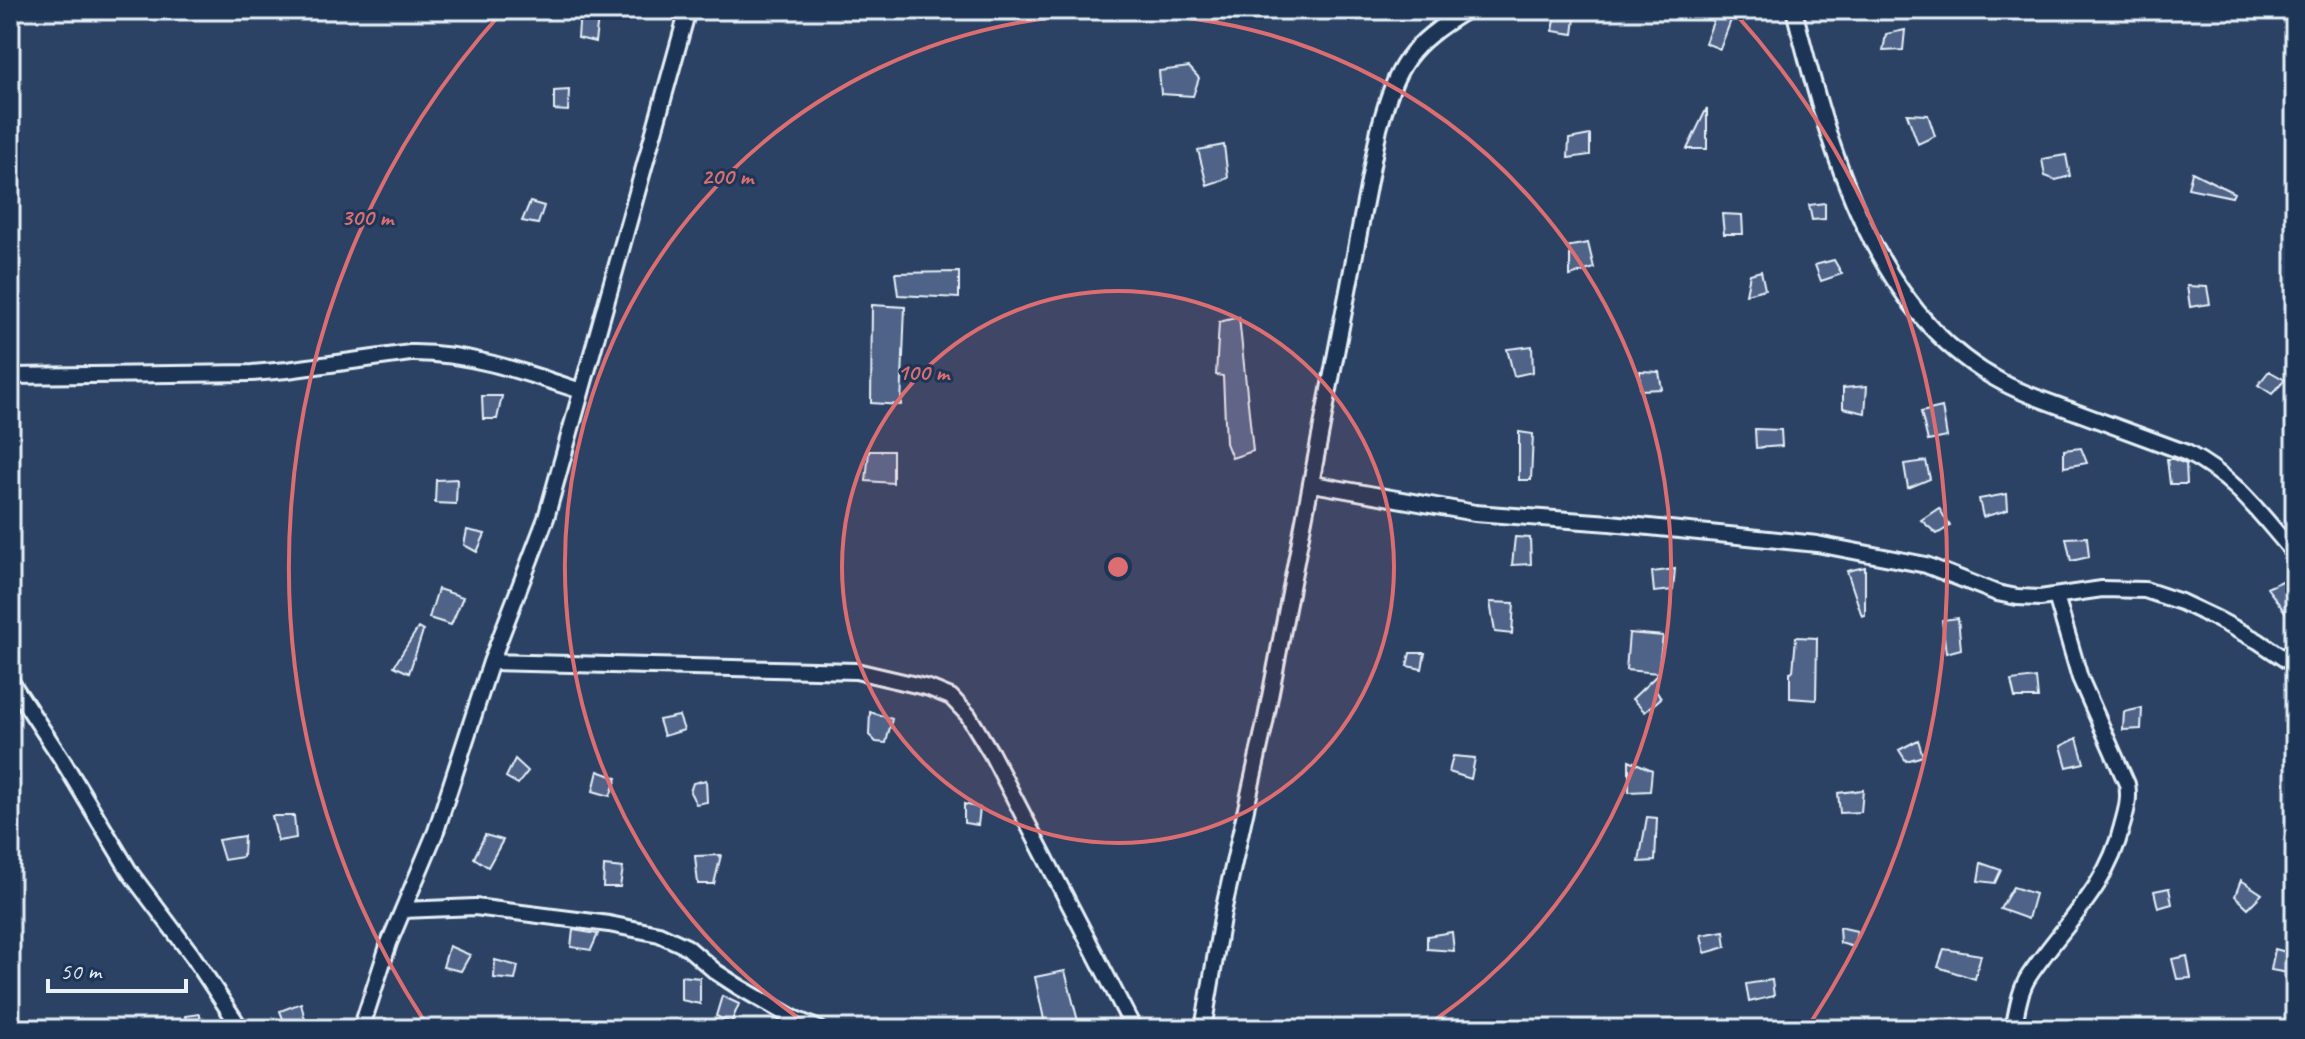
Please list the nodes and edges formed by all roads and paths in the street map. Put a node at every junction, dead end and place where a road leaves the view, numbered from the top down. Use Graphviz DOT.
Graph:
graph roads {
  1 [pos="688,10"];
  2 [pos="1467,10"];
  3 [pos="1794,10"];
  4 [pos="10,376"];
  5 [pos="581,391"];
  6 [pos="1313,484"];
  7 [pos="2295,554"];
  8 [pos="2056,596"];
  9 [pos="491,662"];
  10 [pos="2295,666"];
  11 [pos="10,680"];
  12 [pos="403,910"];
  13 [pos="241,1029"];
  14 [pos="361,1029"];
  15 [pos="819,1029"];
  16 [pos="1134,1029"];
  17 [pos="1203,1029"];
  18 [pos="2013,1029"];
  1 -- 5 [label="street"];
  2 -- 6 [label="street"];
  3 -- 7 [label="street"];
  4 -- 5 [label="street"];
  5 -- 9 [label="street"];
  6 -- 8 [label="street"];
  6 -- 17 [label="street"];
  8 -- 10 [label="street"];
  8 -- 18 [label="street"];
  9 -- 12 [label="street"];
  9 -- 16 [label="street"];
  11 -- 13 [label="street"];
  12 -- 14 [label="street"];
  12 -- 15 [label="street"];
}
